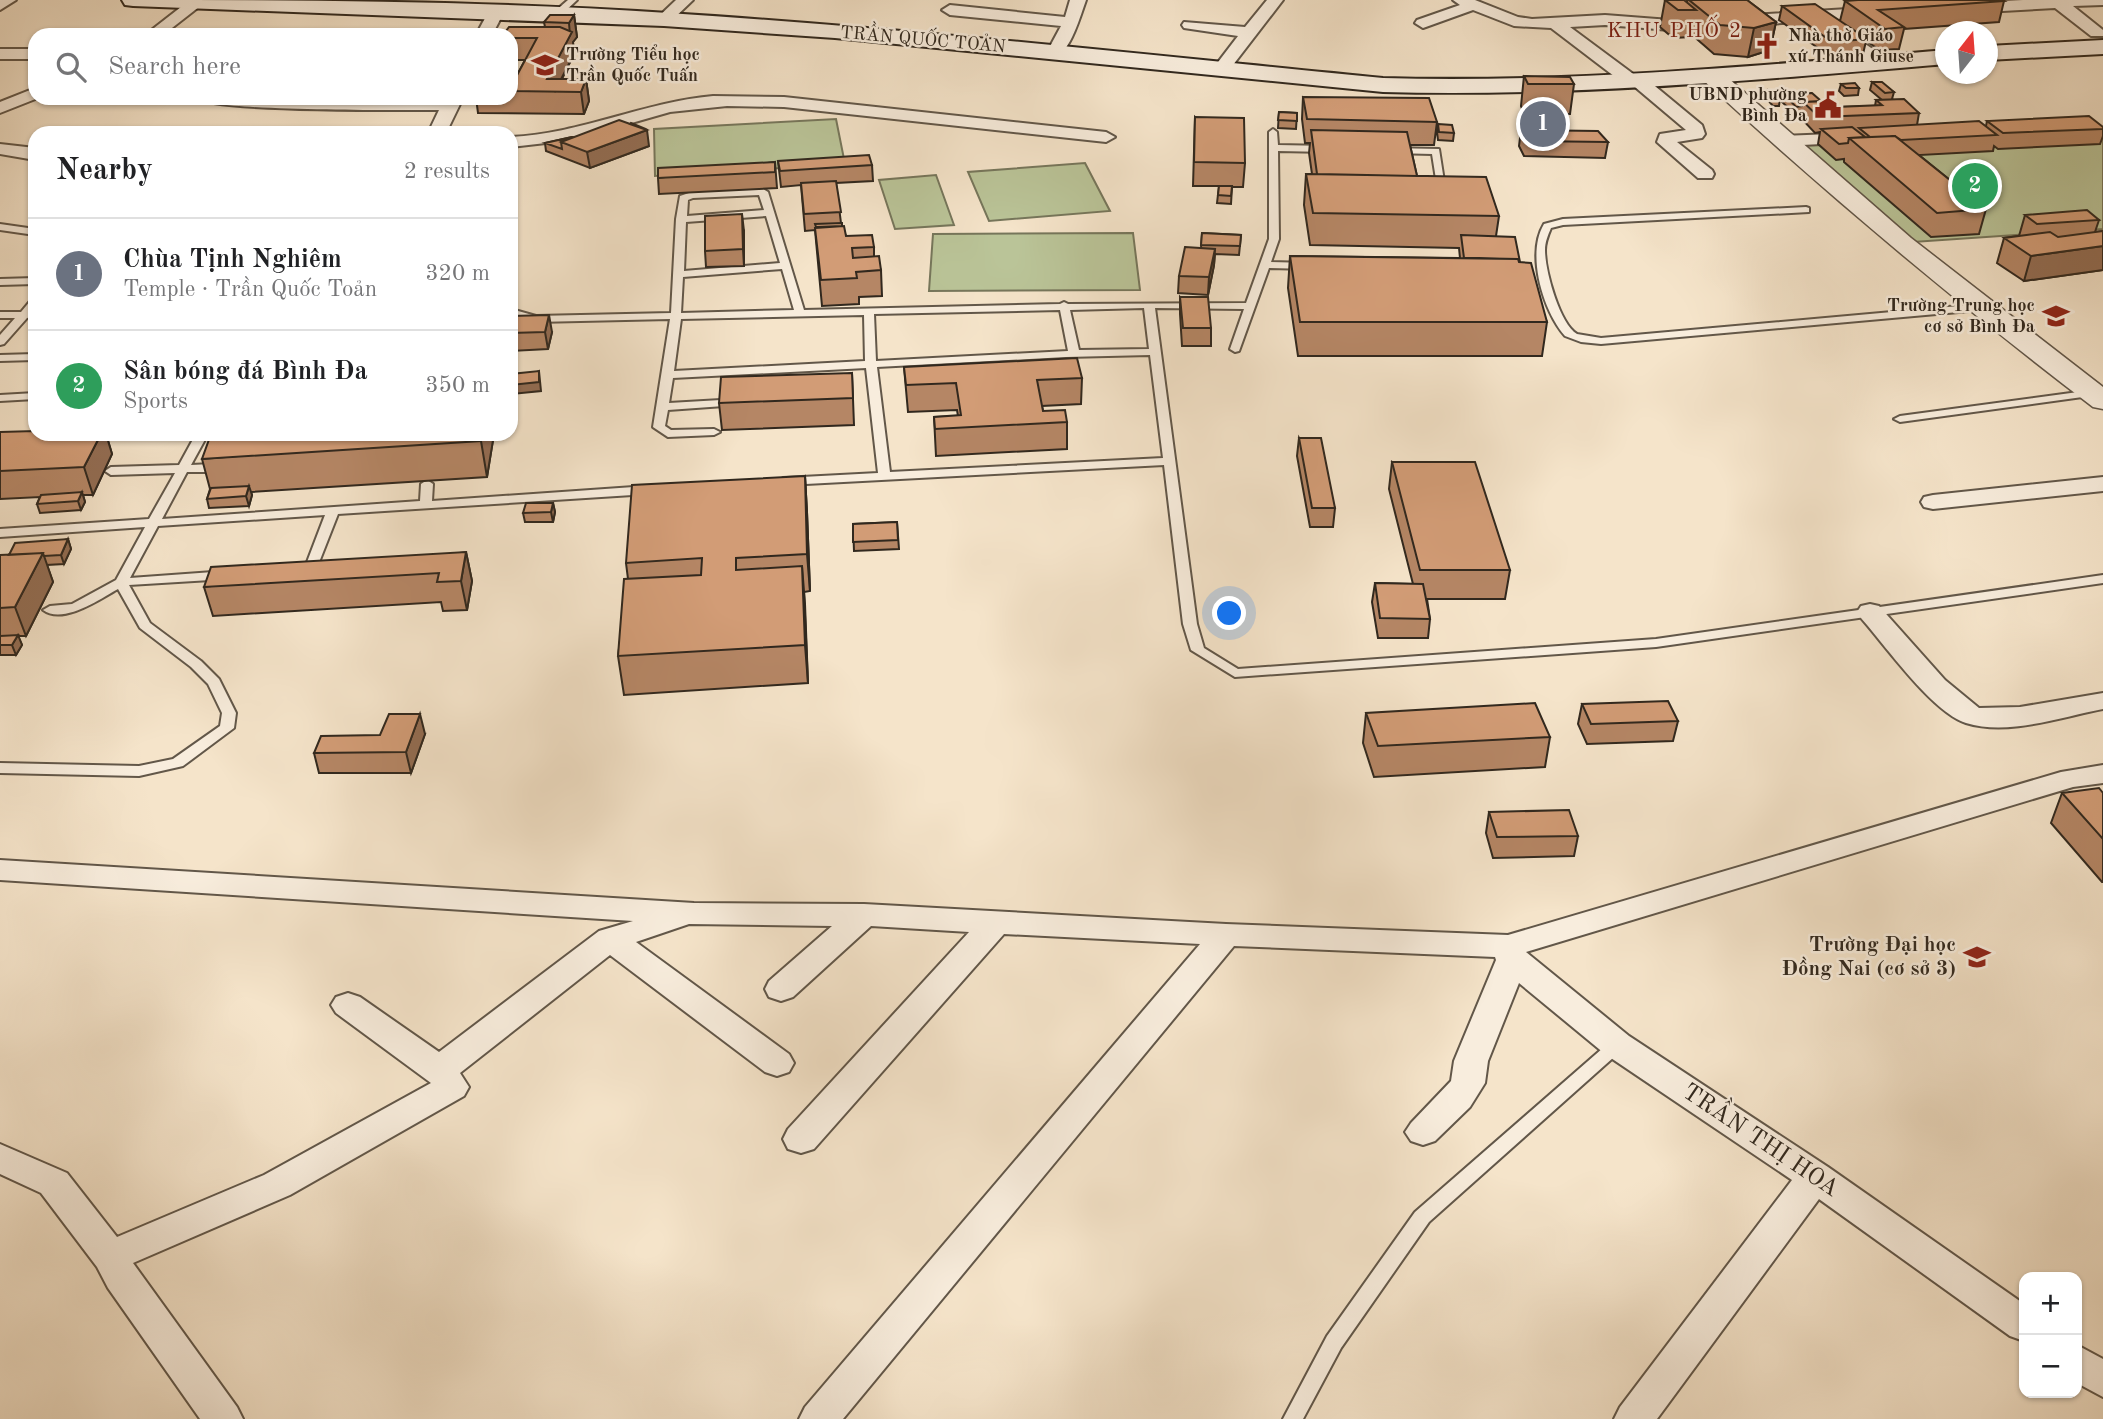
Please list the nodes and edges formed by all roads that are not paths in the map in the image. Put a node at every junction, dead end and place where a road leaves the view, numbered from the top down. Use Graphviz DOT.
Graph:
graph roads {
  1 [pos="8,0"];
  2 [pos="133,0"];
  3 [pos="685,0"];
  4 [pos="1078,0"];
  5 [pos="1275,0"];
  6 [pos="1839,0"];
  7 [pos="2103,0"];
  8 [pos="196,2"];
  9 [pos="241,2"];
  10 [pos="1466,2"];
  11 [pos="2054,2"];
  12 [pos="0,5"];
  13 [pos="565,7"];
  14 [pos="1947,9"];
  15 [pos="950,10"];
  16 [pos="1893,11"];
  17 [pos="495,12"];
  18 [pos="1865,13"];
  19 [pos="1815,16"];
  20 [pos="664,19"];
  21 [pos="1071,22"];
  22 [pos="1423,23"];
  23 [pos="1555,23"];
  24 [pos="1190,25"];
  25 [pos="162,28"];
  26 [pos="487,28"];
  27 [pos="1248,32"];
  28 [pos="2100,40"];
  29 [pos="1055,52"];
  30 [pos="1998,53"];
  31 [pos="0,54"];
  32 [pos="28,54"];
  33 [pos="1935,58"];
  34 [pos="1882,62"];
  35 [pos="1220,70"];
  36 [pos="1711,75"];
  37 [pos="1636,82"];
  38 [pos="28,96"];
  39 [pos="451,105"];
  40 [pos="0,108"];
  41 [pos="440,126"];
  42 [pos="1273,132"];
  43 [pos="1880,136"];
  44 [pos="1106,137"];
  45 [pos="518,141"];
  46 [pos="1782,141"];
  47 [pos="1273,148"];
  48 [pos="0,149"];
  49 [pos="1341,149"];
  50 [pos="1382,150"];
  51 [pos="28,153"];
  52 [pos="1705,174"];
  53 [pos="1443,194"];
  54 [pos="1806,210"];
  55 [pos="769,213"];
  56 [pos="681,219"];
  57 [pos="0,227"];
  58 [pos="28,231"];
  59 [pos="1265,265"];
  60 [pos="786,266"];
  61 [pos="1318,266"];
  62 [pos="678,274"];
  63 [pos="28,281"];
  64 [pos="0,282"];
  65 [pos="1064,305"];
  66 [pos="1149,305"];
  67 [pos="1250,306"];
  68 [pos="1981,307"];
  69 [pos="869,310"];
  70 [pos="800,313"];
  71 [pos="518,314"];
  72 [pos="0,315"];
  73 [pos="28,315"];
  74 [pos="28,316"];
  75 [pos="676,316"];
  76 [pos="536,319"];
  77 [pos="518,320"];
  78 [pos="0,342"];
  79 [pos="1235,349"];
  80 [pos="1156,352"];
  81 [pos="1070,354"];
  82 [pos="28,357"];
  83 [pos="0,358"];
  84 [pos="899,361"];
  85 [pos="871,363"];
  86 [pos="1045,369"];
  87 [pos="715,373"];
  88 [pos="668,375"];
  89 [pos="930,375"];
  90 [pos="846,379"];
  91 [pos="736,385"];
  92 [pos="28,396"];
  93 [pos="2098,397"];
  94 [pos="0,398"];
  95 [pos="757,401"];
  96 [pos="663,407"];
  97 [pos="1900,419"];
  98 [pos="714,432"];
  99 [pos="198,441"];
  100 [pos="1170,461"];
  101 [pos="182,468"];
  102 [pos="212,468"];
  103 [pos="111,471"];
  104 [pos="884,474"];
  105 [pos="773,482"];
  106 [pos="427,484"];
  107 [pos="2103,484"];
  108 [pos="662,489"];
  109 [pos="1934,502"];
  110 [pos="426,505"];
  111 [pos="333,511"];
  112 [pos="151,523"];
  113 [pos="0,533"];
  114 [pos="310,570"];
  115 [pos="243,574"];
  116 [pos="2103,579"];
  117 [pos="121,582"];
  118 [pos="50,610"];
  119 [pos="1870,612"];
  120 [pos="2103,701"];
  121 [pos="0,768"];
  122 [pos="2103,774"];
  123 [pos="0,870"];
  124 [pos="694,914"];
  125 [pos="864,915"];
  126 [pos="995,923"];
  127 [pos="1226,935"];
  128 [pos="610,939"];
  129 [pos="1510,953"];
  130 [pos="781,989"];
  131 [pos="348,1005"];
  132 [pos="1617,1045"];
  133 [pos="777,1063"];
  134 [pos="440,1070"];
  135 [pos="1423,1132"];
  136 [pos="801,1139"];
  137 [pos="0,1158"];
  138 [pos="1815,1177"];
  139 [pos="110,1256"];
  140 [pos="2019,1321"];
  141 [pos="2082,1365"];
  142 [pos="2103,1380"];
  143 [pos="223,1419"];
  144 [pos="818,1419"];
  145 [pos="1293,1419"];
  146 [pos="1634,1419"];
  1 -- 12 [label="street"];
  2 -- 8 [label="main road, TRẦN QUỐC TOẢN"];
  3 -- 20 [label="street"];
  4 -- 21 [label="street"];
  5 -- 27 [label="street"];
  6 -- 18 [label="street"];
  7 -- 11 [label="street"];
  8 -- 9 [label="main road, TRẦN QUỐC TOẢN"];
  8 -- 25 [label="street"];
  9 -- 17 [label="main road, TRẦN QUỐC TOẢN"];
  10 -- 22 [label="street"];
  10 -- 23 [label="street"];
  11 -- 14 [label="street"];
  11 -- 28 [label="street"];
  13 -- 17 [label="main road, TRẦN QUỐC TOẢN"];
  13 -- 20 [label="main road, TRẦN QUỐC TOẢN"];
  15 -- 21 [label="street"];
  16 -- 18 [label="street"];
  17 -- 26 [label="street"];
  18 -- 19 [label="street"];
  19 -- 23 [label="street"];
  19 -- 34 [label="street"];
  20 -- 29 [label="main road, TRẦN QUỐC TOẢN"];
  21 -- 29 [label="street"];
  23 -- 37 [label="street"];
  24 -- 27 [label="street"];
  27 -- 35 [label="street"];
  28 -- 30 [label="main road"];
  29 -- 35 [label="main road, TRẦN QUỐC TOẢN"];
  31 -- 32 [label="street"];
  33 -- 34 [label="main road, TRẦN QUỐC TOẢN"];
  34 -- 36 [label="main road, TRẦN QUỐC TOẢN"];
  35 -- 37 [label="main road, TRẦN QUỐC TOẢN"];
  36 -- 37 [label="main road, TRẦN QUỐC TOẢN"];
  36 -- 46 [label="street"];
  37 -- 52 [label="street"];
  38 -- 40 [label="street"];
  39 -- 41 [label="street"];
  42 -- 47 [label="lane"];
  43 -- 46 [label="street"];
  44 -- 45 [label="street"];
  46 -- 68 [label="street"];
  47 -- 49 [label="lane"];
  47 -- 59 [label="lane"];
  48 -- 51 [label="street"];
  50 -- 53 [label="lane"];
  54 -- 68 [label="lane"];
  55 -- 56 [label="lane"];
  55 -- 56 [label="lane"];
  55 -- 60 [label="lane"];
  56 -- 62 [label="lane"];
  57 -- 58 [label="lane"];
  59 -- 61 [label="lane"];
  59 -- 67 [label="lane"];
  60 -- 62 [label="lane"];
  60 -- 70 [label="lane"];
  62 -- 75 [label="lane"];
  63 -- 64 [label="lane"];
  65 -- 66 [label="lane"];
  65 -- 69 [label="lane"];
  65 -- 81 [label="lane"];
  66 -- 67 [label="lane"];
  66 -- 80 [label="lane"];
  67 -- 79 [label="lane"];
  68 -- 93 [label="street"];
  69 -- 70 [label="lane"];
  69 -- 85 [label="lane"];
  70 -- 75 [label="lane"];
  71 -- 76 [label="lane"];
  72 -- 73 [label="lane"];
  74 -- 78 [label="lane"];
  75 -- 76 [label="lane"];
  75 -- 88 [label="lane"];
  76 -- 77 [label="lane"];
  80 -- 81 [label="lane"];
  80 -- 100 [label="lane"];
  81 -- 84 [label="lane"];
  81 -- 86 [label="lane"];
  82 -- 83 [label="lane"];
  84 -- 85 [label="lane"];
  84 -- 89 [label="lane"];
  85 -- 87 [label="lane"];
  85 -- 90 [label="lane"];
  85 -- 104 [label="lane"];
  87 -- 88 [label="lane"];
  87 -- 91 [label="lane"];
  88 -- 96 [label="lane"];
  92 -- 94 [label="lane"];
  93 -- 97 [label="lane"];
  95 -- 96 [label="lane"];
  96 -- 98 [label="lane"];
  99 -- 101 [label="lane"];
  100 -- 104 [label="lane"];
  100 -- 119 [label="lane"];
  101 -- 102 [label="lane"];
  101 -- 103 [label="lane"];
  101 -- 112 [label="lane"];
  104 -- 105 [label="lane"];
  106 -- 110 [label="lane"];
  107 -- 109 [label="street"];
  108 -- 110 [label="lane"];
  110 -- 111 [label="lane"];
  111 -- 112 [label="lane"];
  111 -- 114 [label="lane"];
  112 -- 113 [label="lane"];
  112 -- 117 [label="lane"];
  115 -- 117 [label="lane"];
  116 -- 119 [label="lane"];
  117 -- 118 [label="lane"];
  117 -- 121 [label="lane"];
  119 -- 120 [label="street"];
  122 -- 129 [label="street"];
  123 -- 124 [label="street"];
  124 -- 125 [label="street"];
  124 -- 128 [label="street"];
  125 -- 126 [label="street"];
  125 -- 130 [label="street"];
  126 -- 127 [label="street"];
  126 -- 136 [label="street"];
  127 -- 129 [label="street"];
  127 -- 144 [label="street"];
  128 -- 133 [label="street"];
  128 -- 134 [label="street"];
  129 -- 132 [label="street, TRẦN THỊ HOA"];
  129 -- 135 [label="street"];
  131 -- 134 [label="street"];
  132 -- 138 [label="street, TRẦN THỊ HOA"];
  132 -- 145 [label="lane"];
  134 -- 139 [label="street"];
  137 -- 139 [label="street"];
  138 -- 140 [label="street, TRẦN THỊ HOA"];
  138 -- 146 [label="street"];
  139 -- 143 [label="street"];
  141 -- 142 [label="street"];
}
